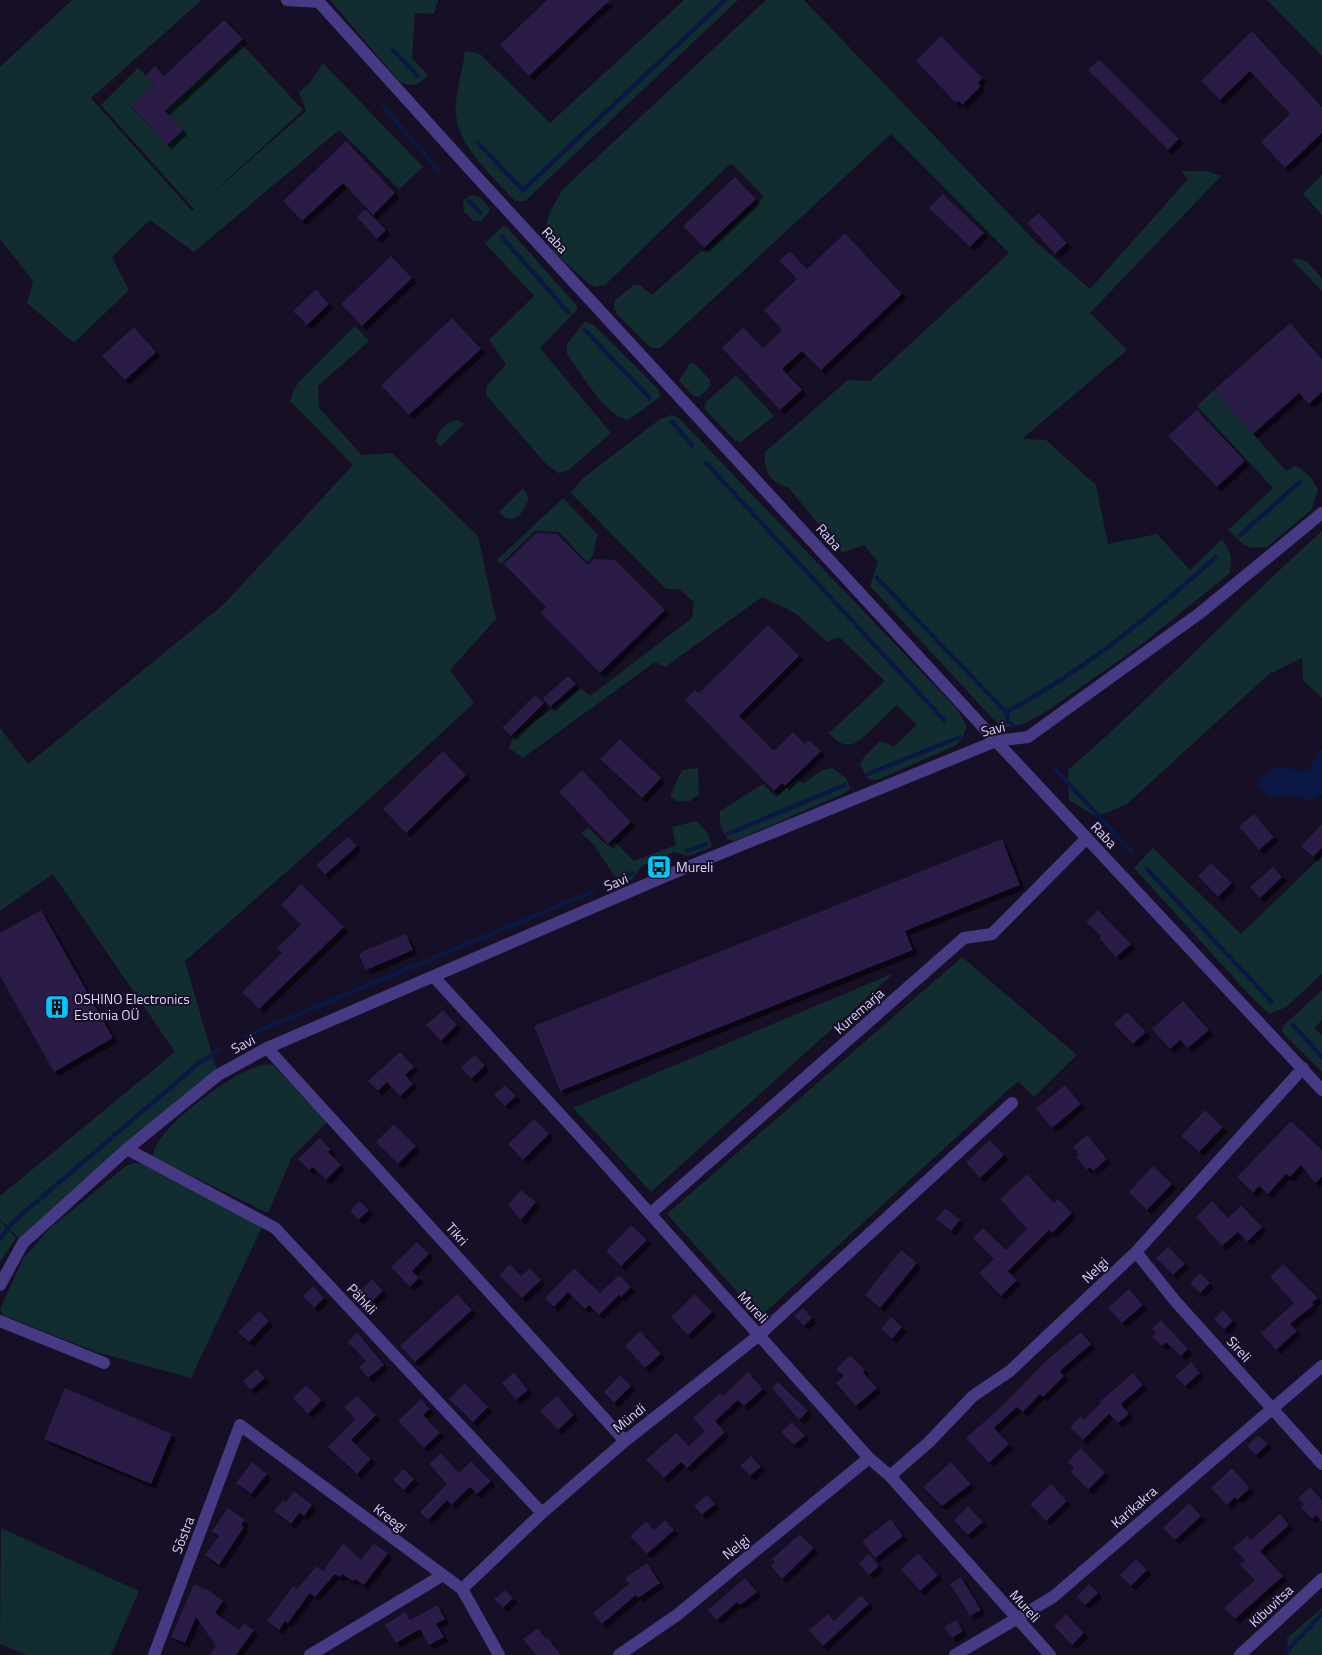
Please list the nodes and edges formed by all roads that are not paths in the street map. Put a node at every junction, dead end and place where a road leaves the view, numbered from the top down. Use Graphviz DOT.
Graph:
graph roads {
  1 [pos="287,0"];
  2 [pos="318,1"];
  3 [pos="1322,513"];
  4 [pos="996,741"];
  5 [pos="1087,838"];
  6 [pos="434,977"];
  7 [pos="267,1048"];
  8 [pos="1302,1068"];
  9 [pos="1322,1090"];
  10 [pos="1012,1103"];
  11 [pos="127,1149"];
  12 [pos="650,1214"];
  13 [pos="1136,1252"];
  14 [pos="0,1285"];
  15 [pos="0,1321"];
  16 [pos="758,1336"];
  17 [pos="104,1363"];
  18 [pos="1322,1366"];
  19 [pos="1272,1408"];
  20 [pos="240,1425"];
  21 [pos="625,1440"];
  22 [pos="869,1458"];
  23 [pos="1322,1464"];
  24 [pos="890,1476"];
  25 [pos="542,1513"];
  26 [pos="443,1575"];
  27 [pos="1322,1579"];
  28 [pos="462,1589"];
  29 [pos="1016,1619"];
  30 [pos="154,1655"];
  31 [pos="310,1655"];
  32 [pos="499,1655"];
  33 [pos="619,1655"];
  34 [pos="955,1655"];
  35 [pos="1050,1655"];
  36 [pos="1240,1655"];
  1 -- 2 [label="street, Raba"];
  2 -- 4 [label="street, Raba"];
  3 -- 4 [label="street, Savi"];
  4 -- 5 [label="street, Raba"];
  4 -- 6 [label="street, Savi"];
  5 -- 8 [label="street, Raba"];
  5 -- 12 [label="street, Kuremarja"];
  6 -- 7 [label="street, Savi"];
  6 -- 12 [label="street, Mureli"];
  7 -- 11 [label="street, Savi"];
  7 -- 21 [label="street, Tikri"];
  8 -- 9 [label="street, Raba"];
  8 -- 13 [label="street, Nelgi"];
  10 -- 16 [label="street, Mündi"];
  11 -- 14 [label="street, Savi"];
  11 -- 25 [label="street, Pähkli"];
  12 -- 16 [label="street, Mureli"];
  13 -- 19 [label="street, Sireli"];
  13 -- 24 [label="street, Nelgi"];
  15 -- 17 [label="street"];
  16 -- 21 [label="street, Mündi"];
  16 -- 22 [label="street, Mureli"];
  18 -- 19 [label="street, Karikakra"];
  19 -- 23 [label="street, Sireli"];
  19 -- 29 [label="street, Karikakra"];
  20 -- 26 [label="street, Kreegi"];
  20 -- 30 [label="street, Sõstra"];
  21 -- 25 [label="street, Mündi"];
  22 -- 24 [label="street, Mureli"];
  22 -- 33 [label="street, Nelgi"];
  24 -- 29 [label="street, Mureli"];
  25 -- 28 [label="street, Mündi"];
  26 -- 28 [label="street, Kreegi"];
  26 -- 31 [label="street"];
  27 -- 36 [label="street, Kibuvitsa"];
  28 -- 32 [label="street, Kreegi"];
  29 -- 34 [label="street, Karikakra"];
  29 -- 35 [label="street, Mureli"];
}
